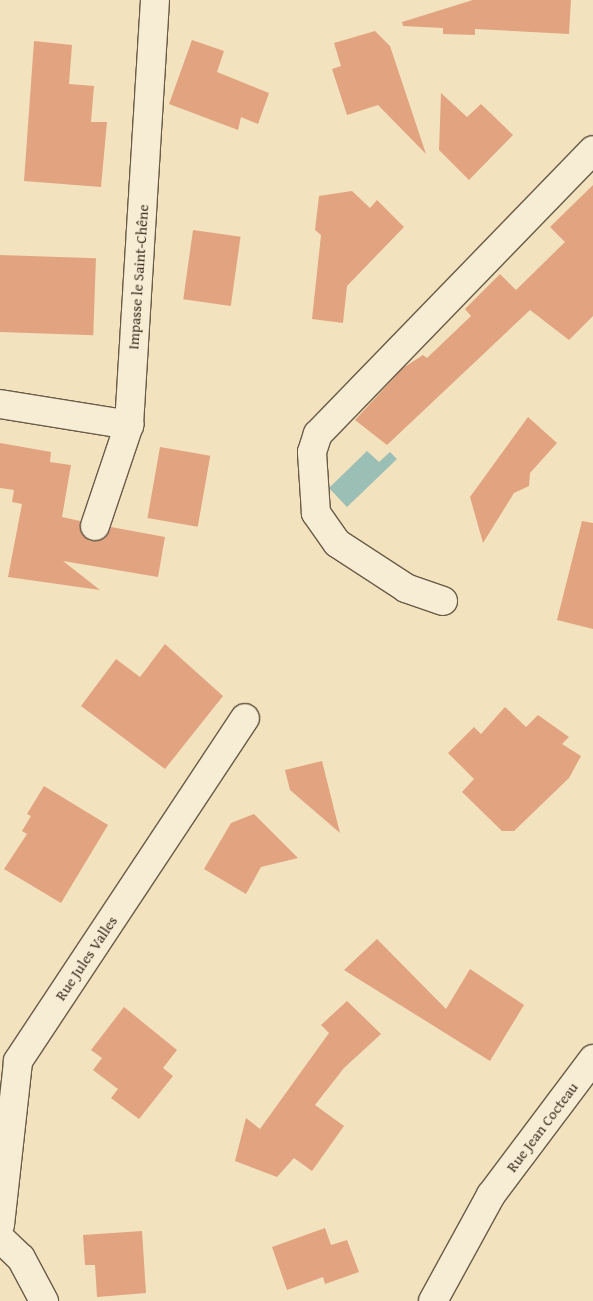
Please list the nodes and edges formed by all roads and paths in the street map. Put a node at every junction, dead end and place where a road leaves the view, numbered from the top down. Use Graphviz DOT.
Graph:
graph roads {
  1 [pos="155,0"];
  2 [pos="593,150"];
  3 [pos="0,404"];
  4 [pos="129,425"];
  5 [pos="95,526"];
  6 [pos="443,601"];
  7 [pos="245,718"];
  8 [pos="593,1059"];
  9 [pos="0,1225"];
  10 [pos="0,1238"];
  11 [pos="44,1301"];
  12 [pos="433,1301"];
  1 -- 4 [label="street, Impasse le Saint-Chêne"];
  2 -- 6 [label="street"];
  3 -- 4 [label="street"];
  4 -- 5 [label="street, Impasse le Saint-Chêne"];
  7 -- 9 [label="street, Rue Jules Valles"];
  8 -- 12 [label="street, Rue Jean Cocteau"];
  10 -- 11 [label="street"];
}
